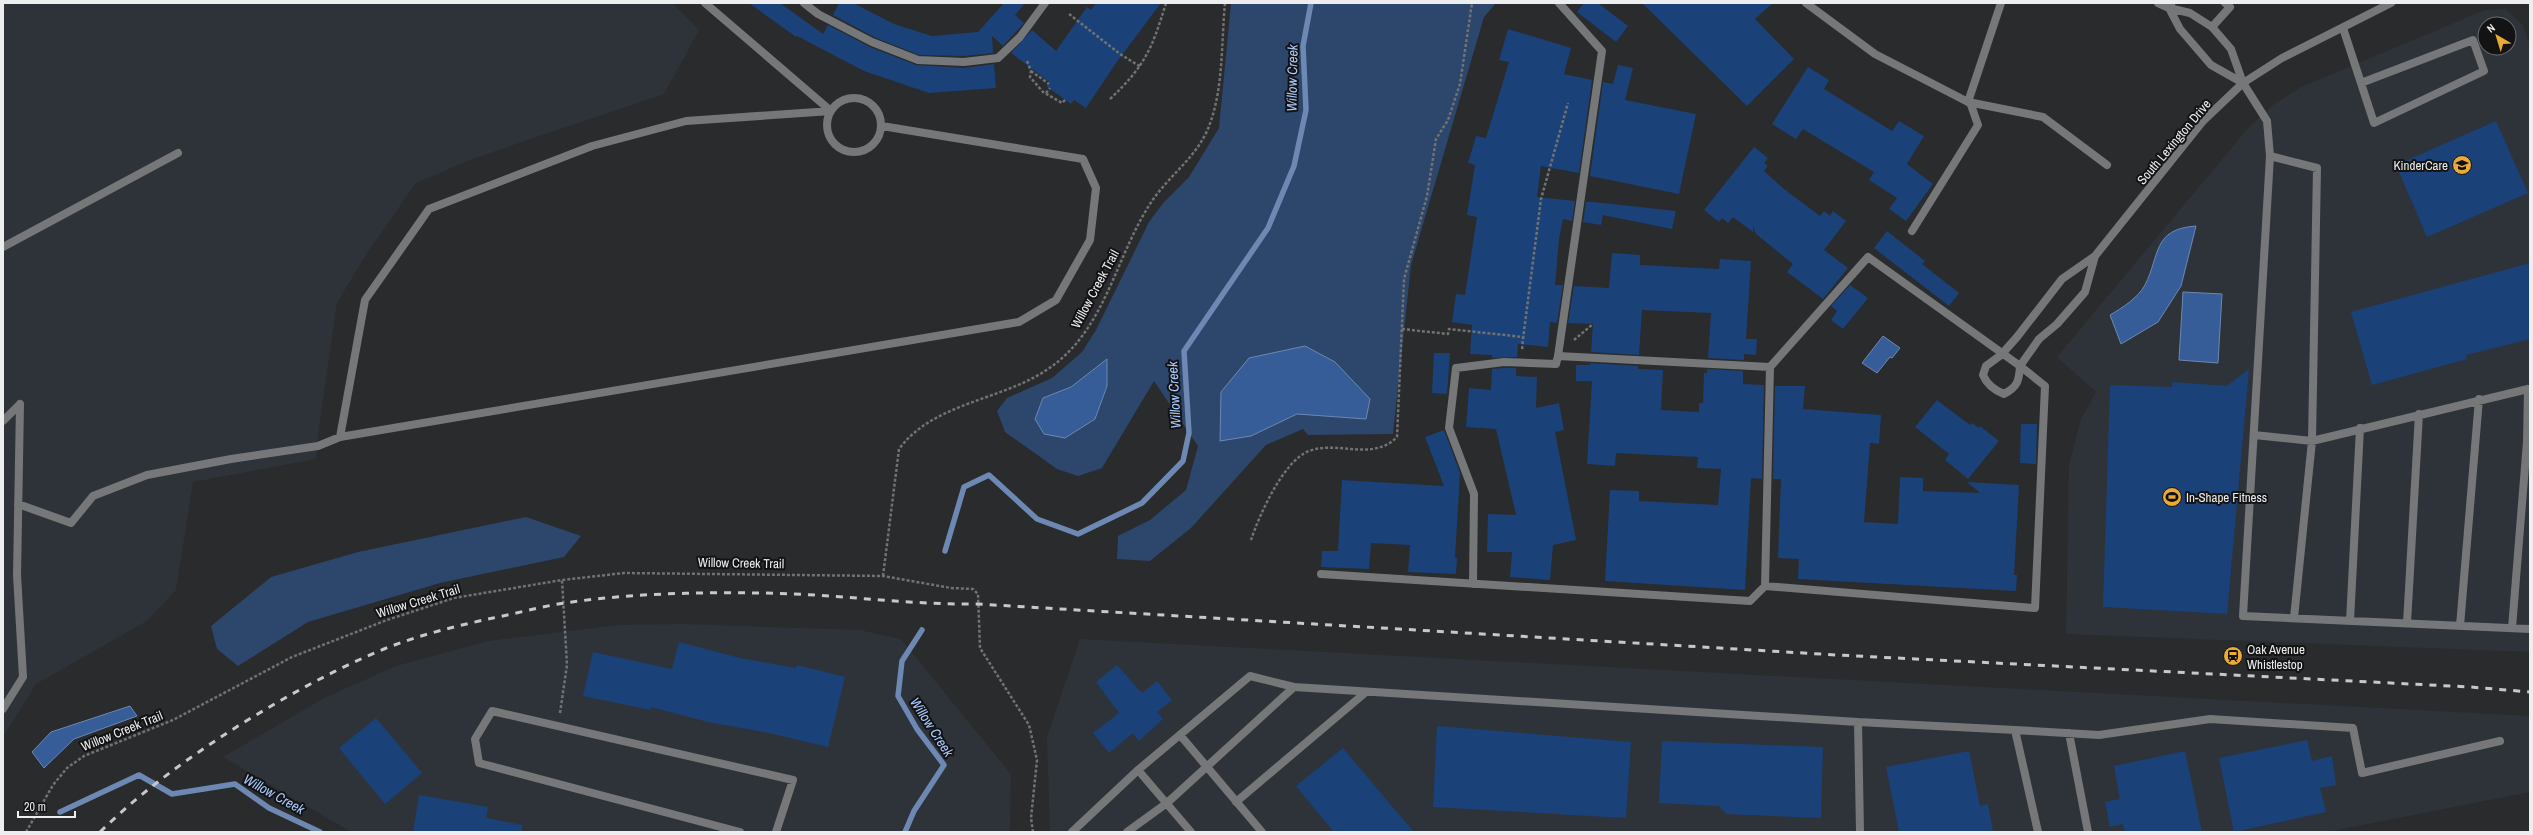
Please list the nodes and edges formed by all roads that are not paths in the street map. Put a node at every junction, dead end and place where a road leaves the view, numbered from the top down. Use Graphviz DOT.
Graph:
graph roads {
  1 [pos="705,3"];
  2 [pos="804,3"];
  3 [pos="1045,3"];
  4 [pos="1559,3"];
  5 [pos="1806,3"];
  6 [pos="2001,3"];
  7 [pos="2158,3"];
  8 [pos="2225,3"];
  9 [pos="2391,3"];
  10 [pos="2171,5"];
  11 [pos="2212,27"];
  12 [pos="2343,28"];
  13 [pos="2243,83"];
  14 [pos="2361,83"];
  15 [pos="1969,102"];
  16 [pos="831,111"];
  17 [pos="882,126"];
  18 [pos="178,154"];
  19 [pos="2270,156"];
  20 [pos="2107,164"];
  21 [pos="1912,231"];
  22 [pos="3,247"];
  23 [pos="2095,256"];
  24 [pos="2001,355"];
  25 [pos="1558,356"];
  26 [pos="2020,366"];
  27 [pos="1770,367"];
  28 [pos="2529,389"];
  29 [pos="2479,399"];
  30 [pos="2419,414"];
  31 [pos="3,421"];
  32 [pos="2360,428"];
  33 [pos="2254,434"];
  34 [pos="340,437"];
  35 [pos="2312,441"];
  36 [pos="2529,442"];
  37 [pos="18,504"];
  38 [pos="1321,574"];
  39 [pos="1474,584"];
  40 [pos="1765,586"];
  41 [pos="2294,618"];
  42 [pos="2350,620"];
  43 [pos="2407,623"];
  44 [pos="2460,626"];
  45 [pos="2512,628"];
  46 [pos="2530,629"];
  47 [pos="1294,687"];
  48 [pos="1366,692"];
  49 [pos="3,710"];
  50 [pos="1858,722"];
  51 [pos="2015,730"];
  52 [pos="2069,733"];
  53 [pos="1180,735"];
  54 [pos="2500,741"];
  55 [pos="1207,767"];
  56 [pos="1138,770"];
  57 [pos="1236,802"];
  58 [pos="1166,803"];
  59 [pos="740,832"];
  60 [pos="776,832"];
  61 [pos="1072,832"];
  62 [pos="1127,832"];
  63 [pos="1191,832"];
  64 [pos="1262,832"];
  65 [pos="1860,832"];
  66 [pos="2038,832"];
  67 [pos="2088,832"];
  1 -- 16 [label="street"];
  2 -- 3 [label="street"];
  4 -- 25 [label="street"];
  5 -- 15 [label="street"];
  6 -- 15 [label="street"];
  7 -- 10 [label="street"];
  8 -- 11 [label="street"];
  9 -- 12 [label="street, South Lexington Drive"];
  10 -- 11 [label="street"];
  10 -- 13 [label="street"];
  11 -- 13 [label="street"];
  12 -- 13 [label="street, South Lexington Drive"];
  12 -- 14 [label="street"];
  13 -- 19 [label="street"];
  13 -- 23 [label="street, South Lexington Drive"];
  14 -- 14 [label="street"];
  15 -- 20 [label="street"];
  15 -- 21 [label="street"];
  16 -- 17 [label="street"];
  16 -- 17 [label="street"];
  16 -- 34 [label="street"];
  17 -- 34 [label="street"];
  18 -- 22 [label="street"];
  19 -- 33 [label="street"];
  19 -- 35 [label="street"];
  23 -- 24 [label="street, South Lexington Drive"];
  23 -- 26 [label="street, South Lexington Drive"];
  24 -- 26 [label="street"];
  24 -- 26 [label="street"];
  24 -- 27 [label="street"];
  25 -- 27 [label="street"];
  25 -- 39 [label="street"];
  26 -- 40 [label="street"];
  27 -- 40 [label="street"];
  28 -- 29 [label="street"];
  28 -- 36 [label="street"];
  29 -- 30 [label="street"];
  29 -- 44 [label="street"];
  30 -- 32 [label="street"];
  30 -- 43 [label="street"];
  31 -- 37 [label="street"];
  32 -- 35 [label="street"];
  32 -- 42 [label="street"];
  33 -- 35 [label="street"];
  33 -- 41 [label="street"];
  34 -- 37 [label="street"];
  35 -- 41 [label="street"];
  36 -- 45 [label="street"];
  37 -- 49 [label="street"];
  38 -- 39 [label="street"];
  39 -- 40 [label="street"];
  41 -- 42 [label="street"];
  42 -- 43 [label="street"];
  43 -- 44 [label="street"];
  44 -- 45 [label="street"];
  45 -- 46 [label="street"];
  47 -- 48 [label="street"];
  47 -- 53 [label="street"];
  47 -- 55 [label="street"];
  48 -- 50 [label="street"];
  48 -- 57 [label="street"];
  50 -- 51 [label="street"];
  50 -- 65 [label="street"];
  51 -- 52 [label="street"];
  51 -- 66 [label="street"];
  52 -- 54 [label="street"];
  52 -- 67 [label="street"];
  53 -- 55 [label="street"];
  53 -- 56 [label="street"];
  55 -- 57 [label="street"];
  55 -- 58 [label="street"];
  56 -- 58 [label="street"];
  56 -- 61 [label="street"];
  57 -- 64 [label="street"];
  58 -- 62 [label="street"];
  58 -- 63 [label="street"];
  59 -- 60 [label="street"];
}
